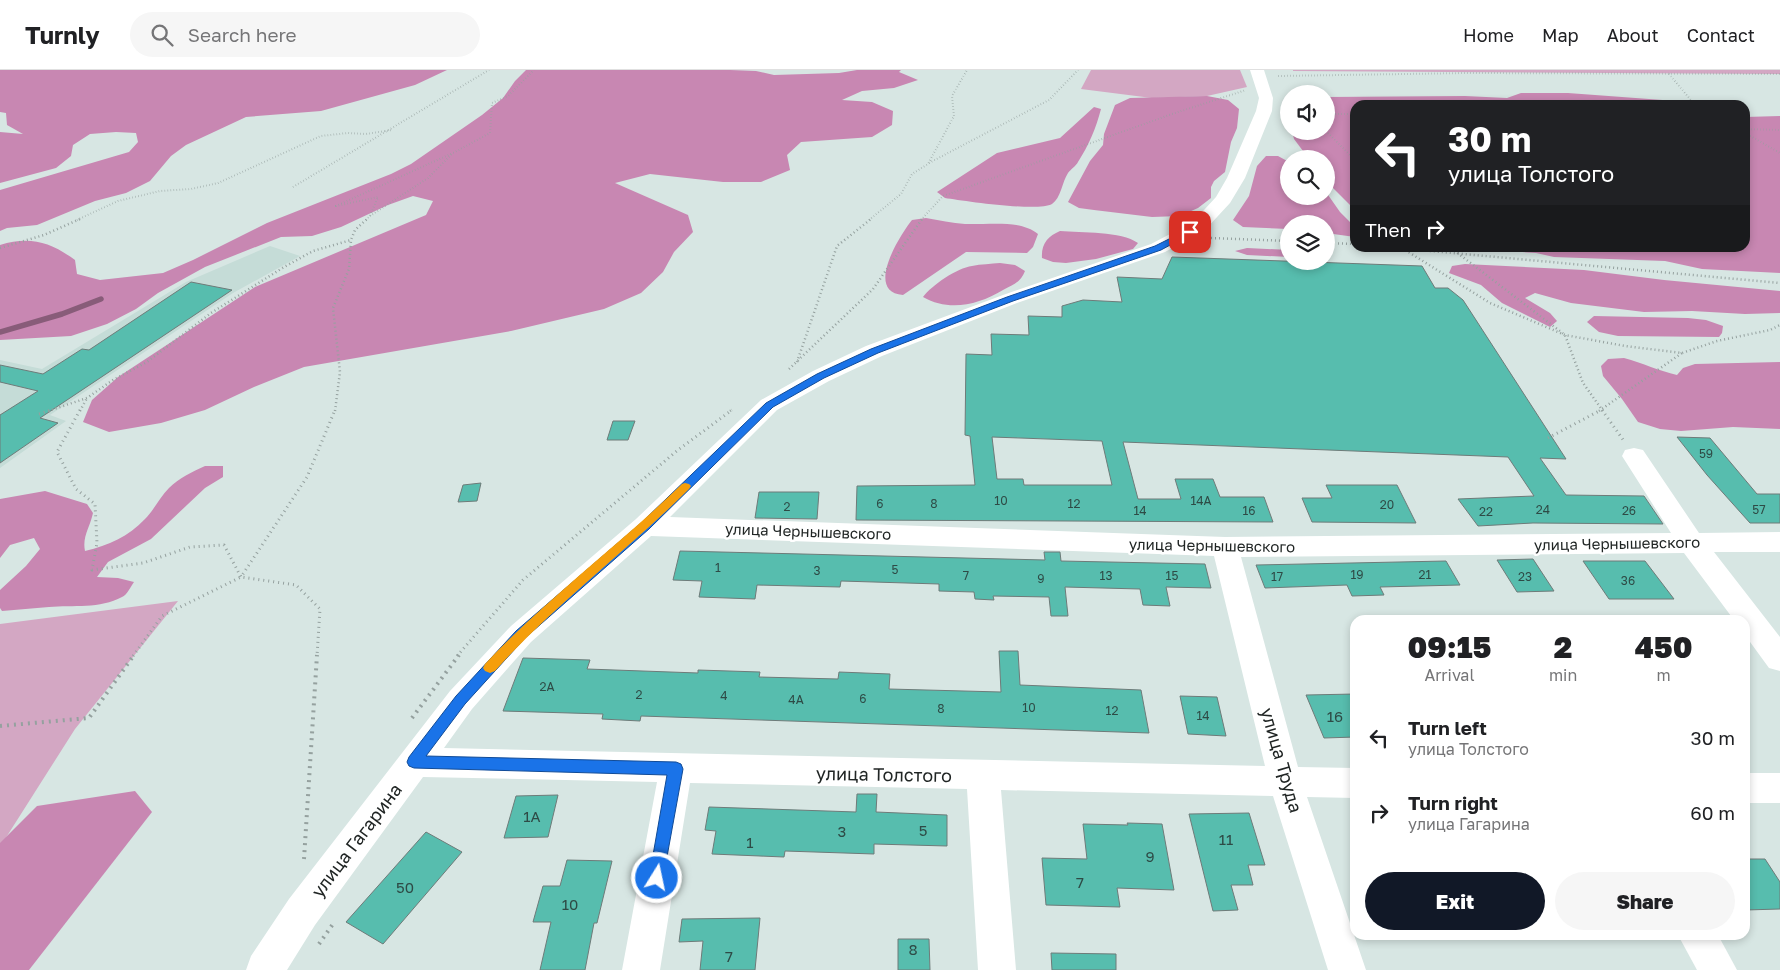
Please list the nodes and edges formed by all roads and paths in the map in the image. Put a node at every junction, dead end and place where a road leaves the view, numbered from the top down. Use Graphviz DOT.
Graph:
graph roads {
  1 [pos="489,70"];
  2 [pos="534,70"];
  3 [pos="967,70"];
  4 [pos="1078,70"];
  5 [pos="1379,70"];
  6 [pos="1464,70"];
  7 [pos="1545,70"];
  8 [pos="1625,70"];
  9 [pos="1708,70"];
  10 [pos="1265,72"];
  11 [pos="1466,73"];
  12 [pos="1548,73"];
  13 [pos="1669,73"];
  14 [pos="1712,73"];
  15 [pos="1381,74"];
  16 [pos="1629,74"];
  17 [pos="1780,74"];
  18 [pos="1281,76"];
  19 [pos="1691,100"];
  20 [pos="1335,114"];
  21 [pos="1350,114"];
  22 [pos="1750,129"];
  23 [pos="392,130"];
  24 [pos="1780,130"];
  25 [pos="1750,136"];
  26 [pos="1335,140"];
  27 [pos="455,152"];
  28 [pos="1780,153"];
  29 [pos="1350,155"];
  30 [pos="928,164"];
  31 [pos="293,187"];
  32 [pos="370,216"];
  33 [pos="1181,237"];
  34 [pos="351,240"];
  35 [pos="1280,241"];
  36 [pos="1335,243"];
  37 [pos="1350,244"];
  38 [pos="0,248"];
  39 [pos="1408,252"];
  40 [pos="1446,252"];
  41 [pos="1457,253"];
  42 [pos="1780,284"];
  43 [pos="1780,325"];
  44 [pos="1565,335"];
  45 [pos="1682,353"];
  46 [pos="87,398"];
  47 [pos="769,405"];
  48 [pos="1602,410"];
  49 [pos="39,414"];
  50 [pos="1548,438"];
  51 [pos="1634,456"];
  52 [pos="645,526"];
  53 [pos="1691,542"];
  54 [pos="1780,542"];
  55 [pos="1225,547"];
  56 [pos="241,577"];
  57 [pos="1747,615"];
  58 [pos="1750,620"];
  59 [pos="1780,659"];
  60 [pos="0,726"];
  61 [pos="414,762"];
  62 [pos="676,769"];
  63 [pos="983,776"];
  64 [pos="1286,783"];
  65 [pos="1350,784"];
  66 [pos="1750,788"];
  67 [pos="1780,788"];
  68 [pos="304,864"];
  69 [pos="1700,940"];
  70 [pos="266,970"];
  71 [pos="641,970"];
  72 [pos="997,970"];
  73 [pos="1347,970"];
  74 [pos="1718,970"];
  1 -- 23 [label="path"];
  2 -- 27 [label="path"];
  3 -- 30 [label="path"];
  4 -- 30 [label="path"];
  5 -- 15 [label="path"];
  6 -- 11 [label="path"];
  7 -- 12 [label="path"];
  8 -- 16 [label="path"];
  9 -- 14 [label="path"];
  10 -- 18 [label="path"];
  10 -- 18 [label="path"];
  10 -- 33 [label="street"];
  11 -- 12 [label="path"];
  11 -- 15 [label="path"];
  12 -- 16 [label="path"];
  13 -- 14 [label="path"];
  13 -- 16 [label="path"];
  13 -- 19 [label="path"];
  14 -- 17 [label="path"];
  15 -- 18 [label="path"];
  20 -- 21 [label="path"];
  22 -- 24 [label="path"];
  23 -- 31 [label="path"];
  23 -- 38 [label="path"];
  25 -- 28 [label="path"];
  26 -- 29 [label="path"];
  27 -- 32 [label="path"];
  27 -- 32 [label="path"];
  30 -- 47 [label="path"];
  32 -- 34 [label="path"];
  33 -- 35 [label="path"];
  33 -- 47 [label="street"];
  34 -- 46 [label="path"];
  34 -- 56 [label="path"];
  36 -- 37 [label="path"];
  39 -- 44 [label="path"];
  40 -- 41 [label="path"];
  41 -- 42 [label="path"];
  41 -- 44 [label="path"];
  43 -- 45 [label="path"];
  44 -- 45 [label="path"];
  44 -- 48 [label="path"];
  45 -- 48 [label="path"];
  46 -- 49 [label="path"];
  46 -- 56 [label="path"];
  47 -- 52 [label="street"];
  48 -- 50 [label="path"];
  48 -- 51 [label="path"];
  51 -- 53 [label="street"];
  52 -- 55 [label="street, улица Чернышевского"];
  52 -- 61 [label="street, улица Гагарина"];
  53 -- 54 [label="street, улица Чернышевского"];
  53 -- 55 [label="street, улица Чернышевского"];
  53 -- 57 [label="street"];
  55 -- 64 [label="street, улица Труда"];
  56 -- 60 [label="path"];
  56 -- 68 [label="path"];
  58 -- 59 [label="street"];
  61 -- 62 [label="street, улица Толстого"];
  61 -- 70 [label="street, улица Гагарина"];
  62 -- 63 [label="street, улица Толстого"];
  62 -- 71 [label="street"];
  63 -- 64 [label="street, улица Толстого"];
  63 -- 72 [label="street"];
  64 -- 65 [label="street, улица Толстого"];
  64 -- 73 [label="street, улица Труда"];
  66 -- 67 [label="street"];
  69 -- 74 [label="street"];
}
